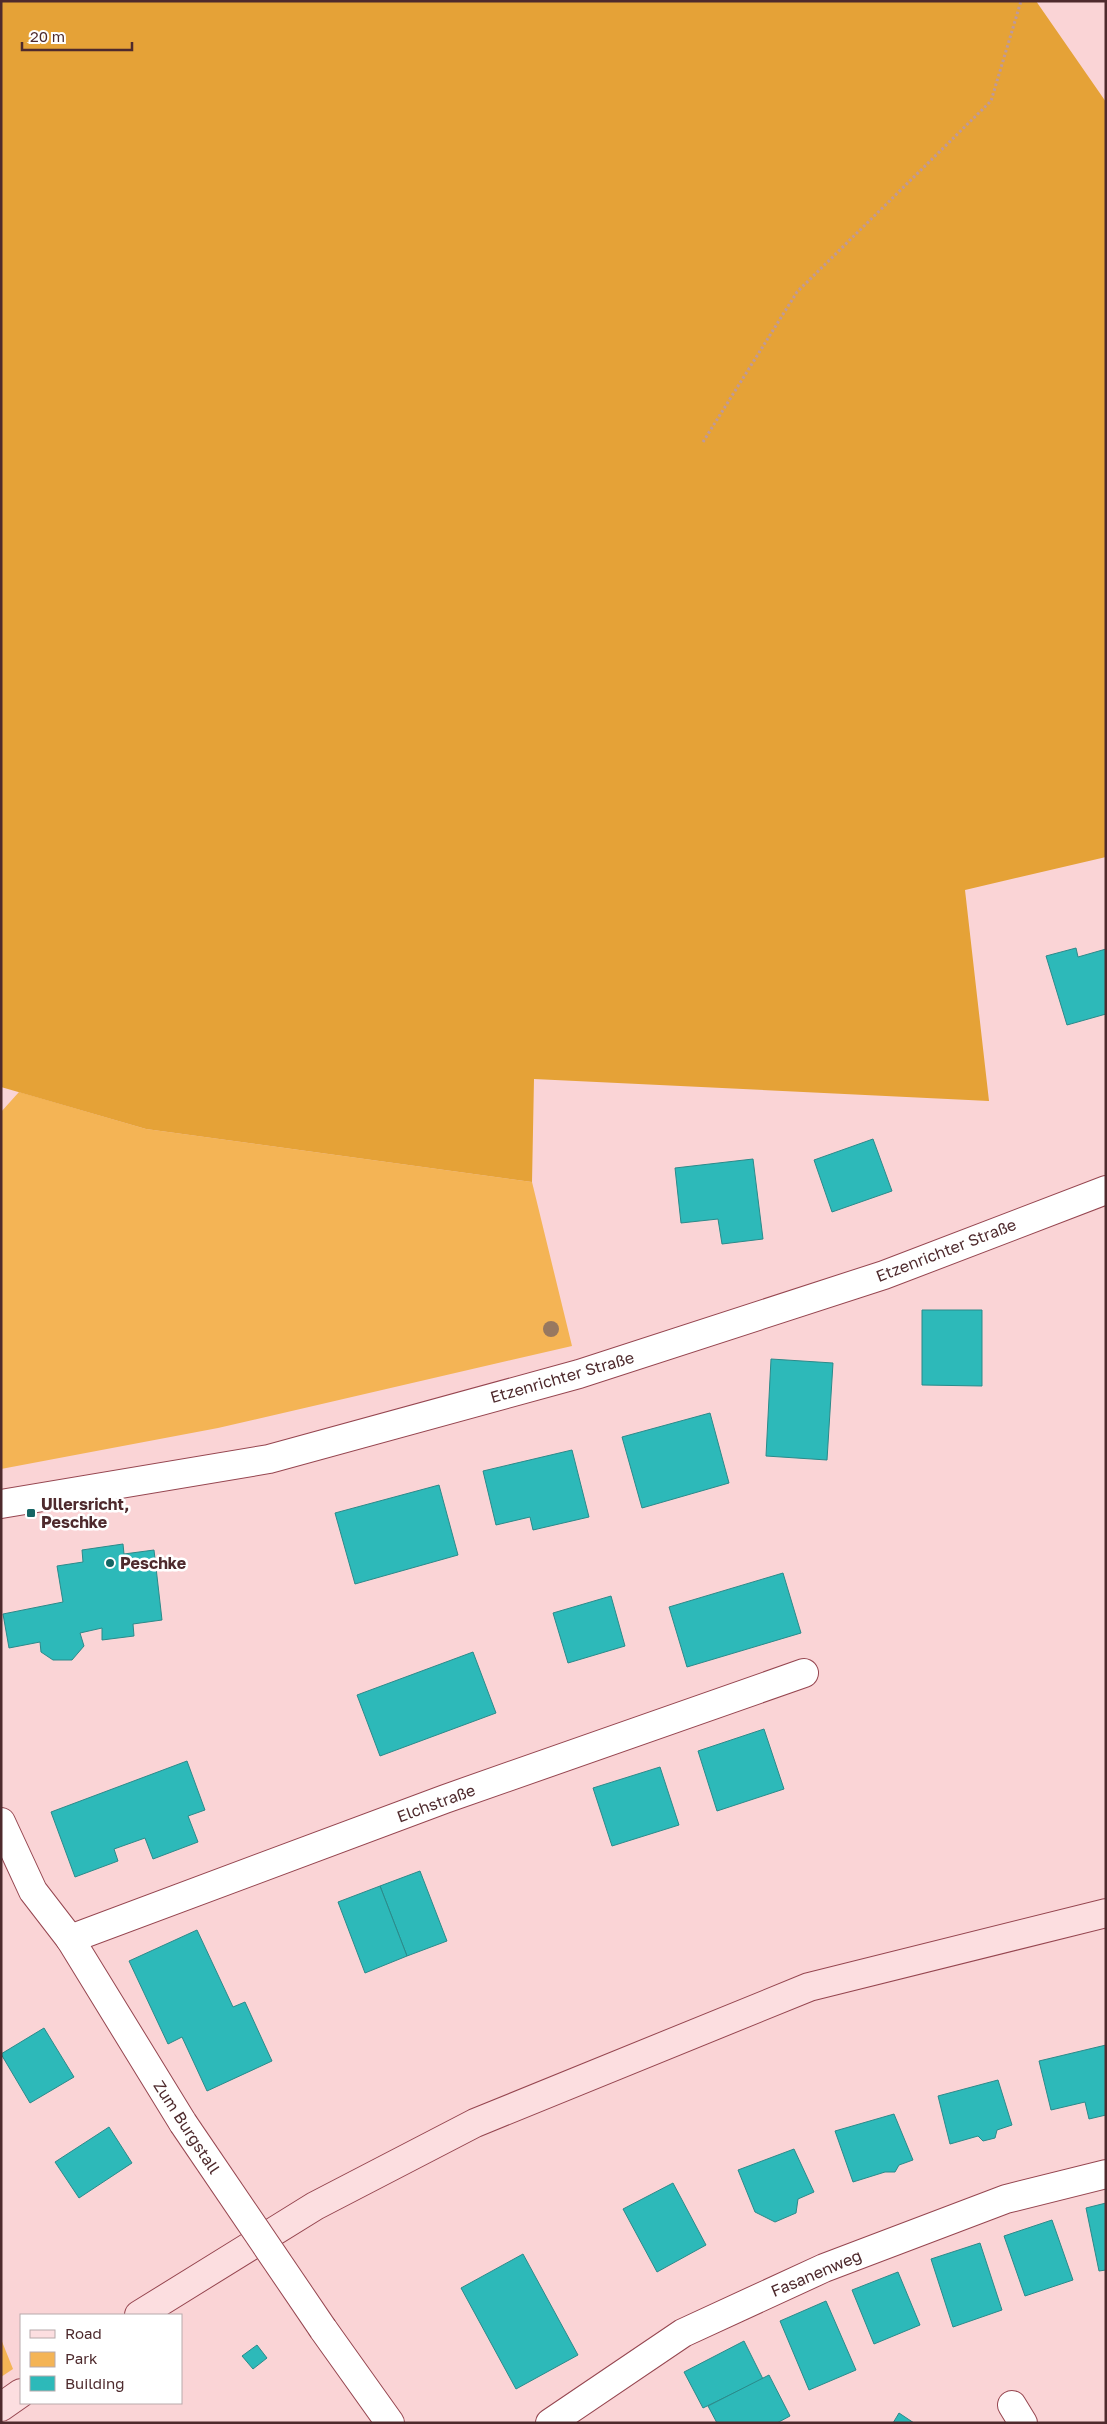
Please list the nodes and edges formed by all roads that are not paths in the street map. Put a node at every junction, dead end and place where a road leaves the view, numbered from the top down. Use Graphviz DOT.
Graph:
graph roads {
  1 [pos="1106,1190"];
  2 [pos="1,1504"];
  3 [pos="804,1673"];
  4 [pos="1,1822"];
  5 [pos="1106,1913"];
  6 [pos="70,1939"];
  7 [pos="1106,2174"];
  8 [pos="141,2314"];
  9 [pos="20,2394"];
  10 [pos="1,2406"];
  11 [pos="390,2423"];
  12 [pos="550,2423"];
  1 -- 2 [label="street, Etzenrichter Straße"];
  3 -- 6 [label="street, Elchstraße"];
  4 -- 6 [label="street, Zum Burgstall"];
  5 -- 8 [label="main road"];
  6 -- 11 [label="street, Zum Burgstall, bridge"];
  7 -- 12 [label="street, Fasanenweg"];
  9 -- 10 [label="main road"];
}
